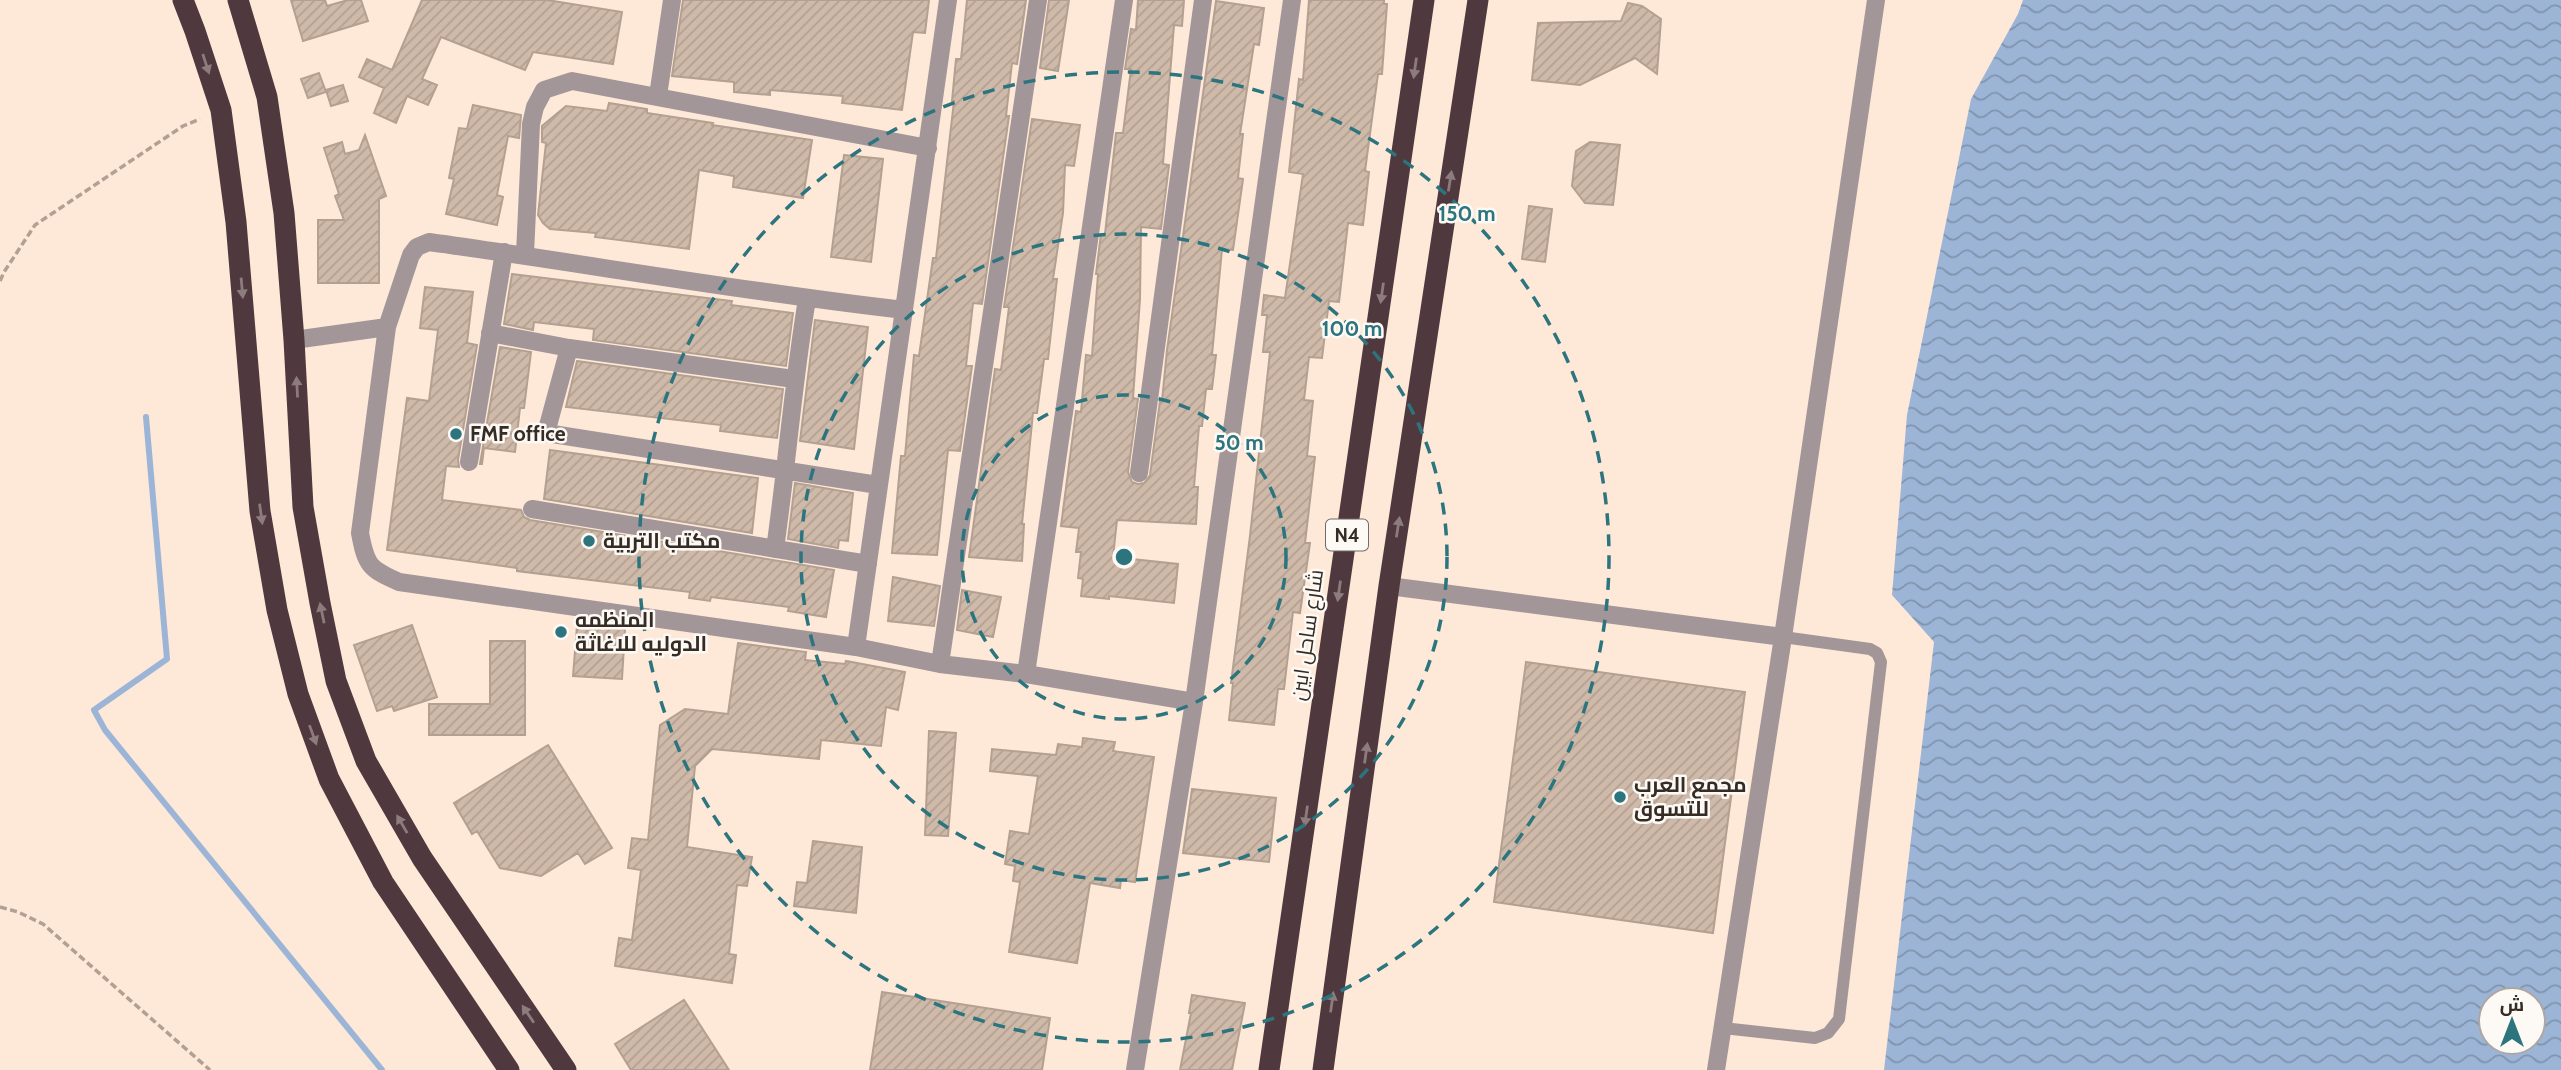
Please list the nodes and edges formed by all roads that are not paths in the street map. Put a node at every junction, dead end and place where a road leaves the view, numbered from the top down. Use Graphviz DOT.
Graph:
graph roads {
  1 [pos="183,0"];
  2 [pos="238,0"];
  3 [pos="671,0"];
  4 [pos="948,0"];
  5 [pos="1038,0"];
  6 [pos="1124,0"];
  7 [pos="1203,0"];
  8 [pos="1292,0"];
  9 [pos="1424,0"];
  10 [pos="1478,0"];
  11 [pos="1876,0"];
  12 [pos="658,96"];
  13 [pos="928,148"];
  14 [pos="504,252"];
  15 [pos="526,254"];
  16 [pos="807,299"];
  17 [pos="904,310"];
  18 [pos="387,327"];
  19 [pos="490,333"];
  20 [pos="294,340"];
  21 [pos="569,348"];
  22 [pos="794,379"];
  23 [pos="469,462"];
  24 [pos="786,470"];
  25 [pos="1139,473"];
  26 [pos="878,485"];
  27 [pos="532,509"];
  28 [pos="775,549"];
  29 [pos="868,564"];
  30 [pos="1388,586"];
  31 [pos="1783,637"];
  32 [pos="856,647"];
  33 [pos="940,664"];
  34 [pos="1026,674"];
  35 [pos="1194,702"];
  36 [pos="1723,1028"];
  37 [pos="509,1070"];
  38 [pos="566,1070"];
  39 [pos="1135,1070"];
  40 [pos="1269,1070"];
  41 [pos="1323,1070"];
  42 [pos="1716,1070"];
  1 -- 37 [label="highway, one-way"];
  2 -- 20 [label="highway"];
  3 -- 12 [label="street"];
  4 -- 13 [label="street"];
  5 -- 33 [label="street"];
  6 -- 34 [label="street"];
  7 -- 25 [label="street"];
  8 -- 35 [label="street"];
  9 -- 40 [label="highway, شارع ساحل ابين / N4, one-way"];
  30 -- 10 [label="highway, N4, one-way"];
  11 -- 31 [label="street"];
  12 -- 13 [label="street"];
  12 -- 15 [label="street"];
  13 -- 17 [label="street"];
  14 -- 15 [label="street"];
  14 -- 18 [label="street"];
  14 -- 19 [label="street"];
  15 -- 16 [label="street"];
  16 -- 17 [label="street"];
  16 -- 22 [label="street"];
  17 -- 26 [label="street"];
  18 -- 20 [label="street"];
  18 -- 32 [label="street"];
  19 -- 21 [label="street"];
  19 -- 23 [label="street"];
  38 -- 20 [label="highway, one-way"];
  21 -- 22 [label="street"];
  21 -- 24 [label="street"];
  22 -- 24 [label="street"];
  24 -- 26 [label="street"];
  24 -- 28 [label="street"];
  26 -- 29 [label="street"];
  27 -- 28 [label="street"];
  28 -- 29 [label="street"];
  29 -- 32 [label="street"];
  30 -- 31 [label="street"];
  41 -- 30 [label="highway, N4, one-way"];
  31 -- 36 [label="street"];
  31 -- 36 [label="lane"];
  32 -- 33 [label="street"];
  33 -- 34 [label="street"];
  34 -- 35 [label="street"];
  35 -- 39 [label="street"];
  36 -- 42 [label="street"];
}
